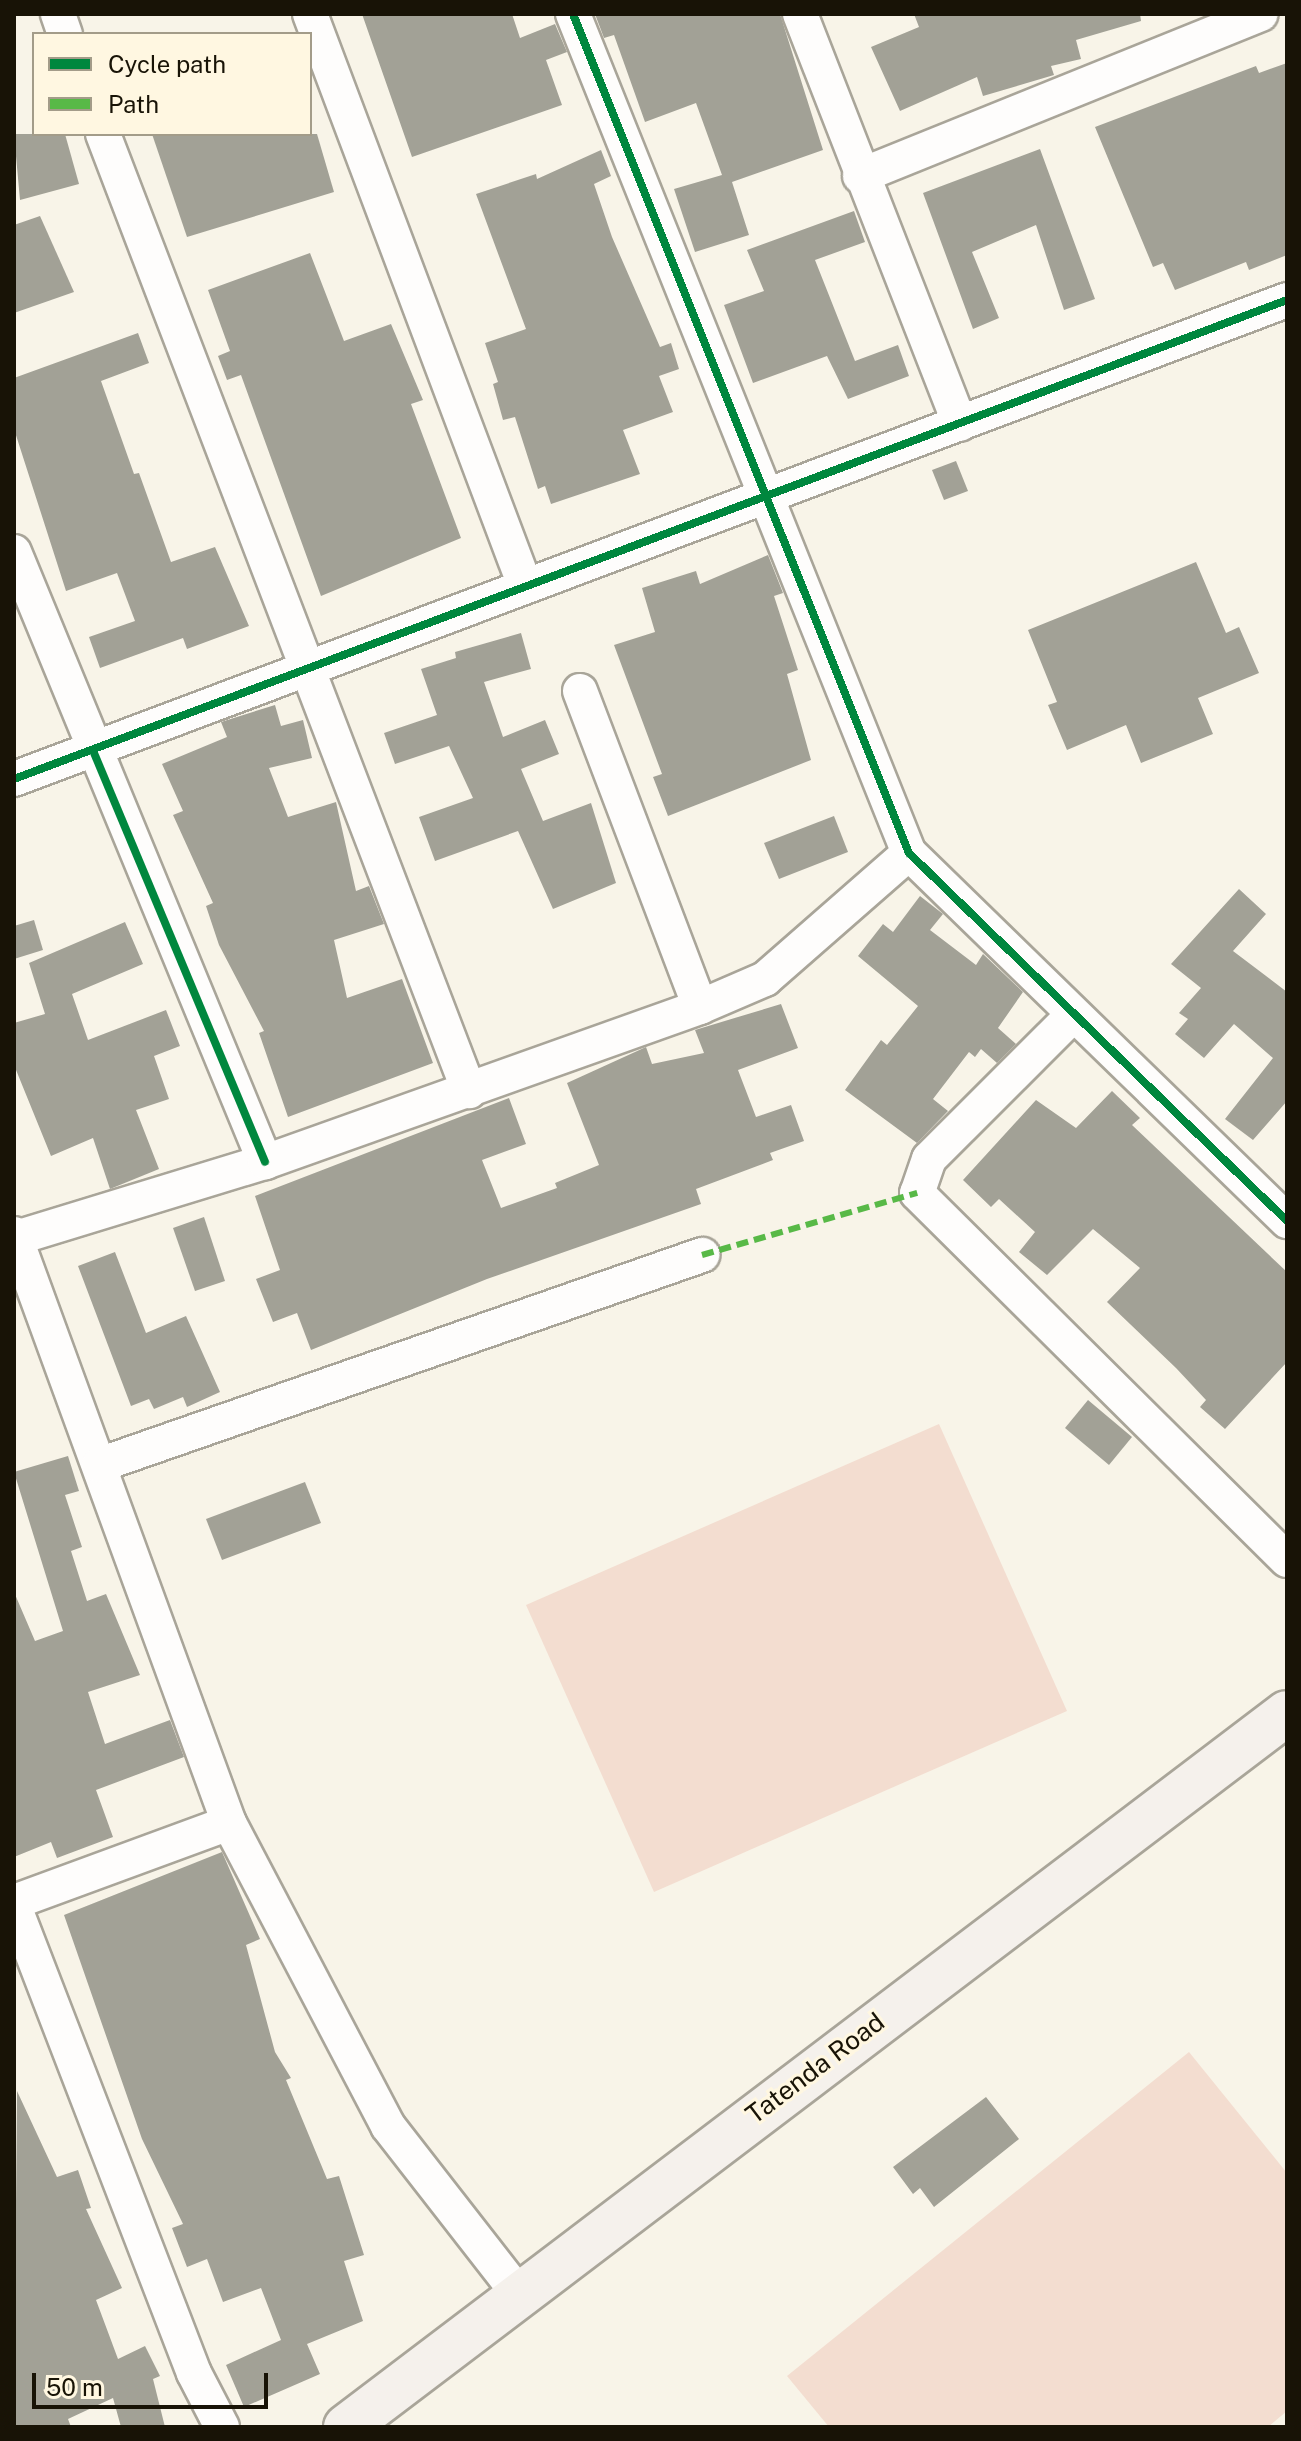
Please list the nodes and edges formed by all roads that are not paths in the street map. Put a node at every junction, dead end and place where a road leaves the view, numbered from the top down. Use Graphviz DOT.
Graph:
graph roads {
  1 [pos="310,14"];
  2 [pos="573,14"];
  3 [pos="800,14"];
  4 [pos="1261,14"];
  5 [pos="104,136"];
  6 [pos="860,176"];
  7 [pos="1287,300"];
  8 [pos="960,424"];
  9 [pos="764,497"];
  10 [pos="14,552"];
  11 [pos="524,583"];
  12 [pos="306,670"];
  13 [pos="580,691"];
  14 [pos="94,753"];
  15 [pos="14,779"];
  16 [pos="909,853"];
  17 [pos="700,1007"];
  18 [pos="1072,1016"];
  19 [pos="469,1091"];
  20 [pos="265,1162"];
  21 [pos="1287,1221"];
  22 [pos="15,1236"];
  23 [pos="702,1255"];
  24 [pos="99,1465"];
  25 [pos="1287,1560"];
  26 [pos="1287,1713"];
  27 [pos="229,1823"];
  28 [pos="14,1904"];
  29 [pos="518,2293"];
  30 [pos="222,2427"];
  31 [pos="346,2427"];
  1 -- 11 [label="street"];
  2 -- 9 [label="street"];
  3 -- 6 [label="street"];
  4 -- 6 [label="street"];
  5 -- 12 [label="street"];
  6 -- 8 [label="street"];
  7 -- 8 [label="street"];
  8 -- 9 [label="street"];
  9 -- 11 [label="street"];
  9 -- 16 [label="street"];
  10 -- 14 [label="street"];
  11 -- 12 [label="street"];
  12 -- 14 [label="street"];
  12 -- 19 [label="street"];
  13 -- 17 [label="street"];
  14 -- 15 [label="street"];
  14 -- 20 [label="street"];
  16 -- 17 [label="street"];
  16 -- 18 [label="street"];
  17 -- 19 [label="street"];
  18 -- 21 [label="street"];
  18 -- 25 [label="street"];
  19 -- 20 [label="street"];
  20 -- 22 [label="street"];
  22 -- 24 [label="street"];
  23 -- 24 [label="street"];
  24 -- 27 [label="street"];
  26 -- 29 [label="street, Tatenda Road"];
  27 -- 28 [label="street"];
  27 -- 29 [label="street"];
  28 -- 30 [label="street"];
  29 -- 31 [label="street, Tatenda Road"];
}
